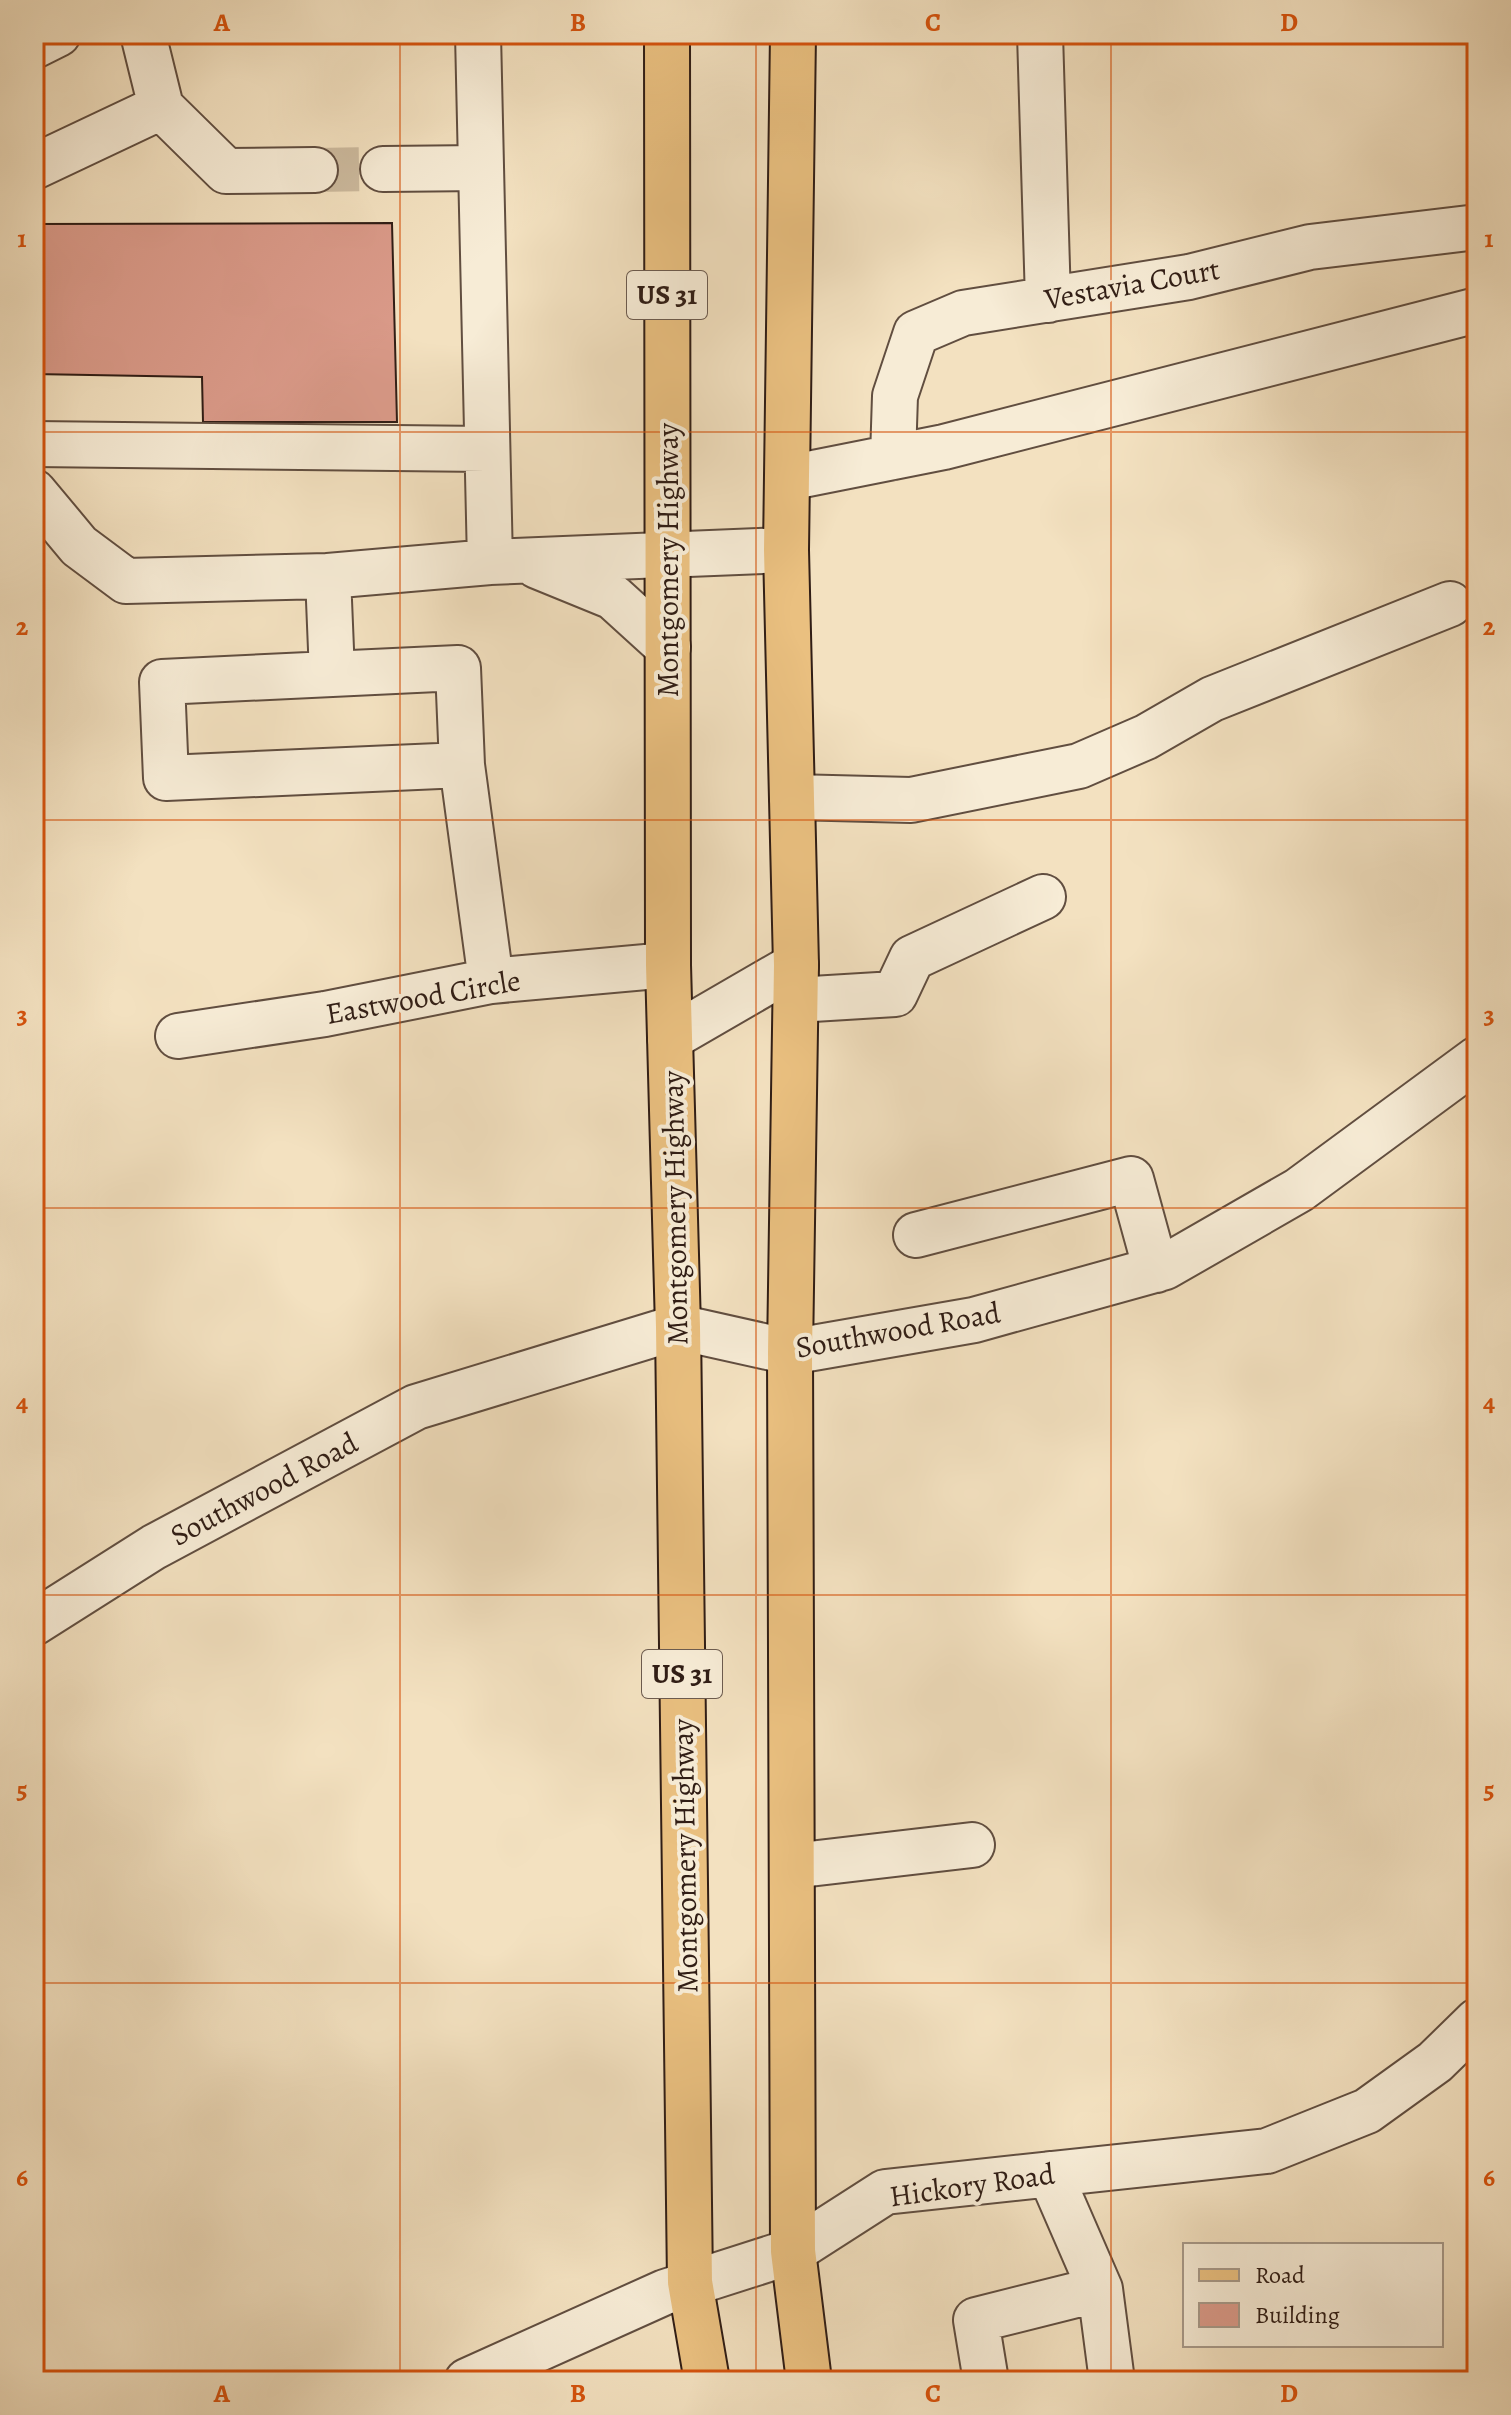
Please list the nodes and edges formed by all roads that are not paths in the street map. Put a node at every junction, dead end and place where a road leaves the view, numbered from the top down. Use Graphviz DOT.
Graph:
graph roads {
  1 [pos="58,34"];
  2 [pos="143,34"];
  3 [pos="478,34"];
  4 [pos="667,34"];
  5 [pos="793,34"];
  6 [pos="1040,34"];
  7 [pos="34,46"];
  8 [pos="161,107"];
  9 [pos="34,167"];
  10 [pos="481,168"];
  11 [pos="383,169"];
  12 [pos="315,170"];
  13 [pos="1477,227"];
  14 [pos="1048,300"];
  15 [pos="1477,310"];
  16 [pos="34,444"];
  17 [pos="486,449"];
  18 [pos="893,457"];
  19 [pos="788,478"];
  20 [pos="34,492"];
  21 [pos="786,550"];
  22 [pos="669,555"];
  23 [pos="507,561"];
  24 [pos="328,576"];
  25 [pos="1450,604"];
  26 [pos="668,647"];
  27 [pos="332,674"];
  28 [pos="462,765"];
  29 [pos="792,797"];
  30 [pos="1043,897"];
  31 [pos="668,965"];
  32 [pos="491,981"];
  33 [pos="796,983"];
  34 [pos="178,1036"];
  35 [pos="670,1038"];
  36 [pos="1477,1059"];
  37 [pos="916,1235"];
  38 [pos="1156,1270"];
  39 [pos="678,1327"];
  40 [pos="790,1352"];
  41 [pos="34,1623"];
  42 [pos="972,1845"];
  43 [pos="792,1866"];
  44 [pos="1477,2021"];
  45 [pos="1050,2174"];
  46 [pos="793,2251"];
  47 [pos="690,2282"];
  48 [pos="1100,2289"];
  49 [pos="467,2381"];
  50 [pos="707,2381"];
  51 [pos="809,2381"];
  52 [pos="986,2381"];
  53 [pos="1112,2381"];
  1 -- 7 [label="street"];
  2 -- 8 [label="street"];
  3 -- 10 [label="street"];
  4 -- 22 [label="main road, Montgomery Highway / US 31"];
  5 -- 19 [label="main road"];
  6 -- 14 [label="street"];
  8 -- 9 [label="street"];
  8 -- 12 [label="street"];
  10 -- 11 [label="street"];
  10 -- 17 [label="street"];
  13 -- 14 [label="street, Vestavia Court"];
  14 -- 18 [label="street, Vestavia Court"];
  15 -- 18 [label="street"];
  16 -- 17 [label="street"];
  17 -- 23 [label="street"];
  18 -- 19 [label="street"];
  19 -- 21 [label="main road"];
  20 -- 24 [label="street"];
  21 -- 22 [label="street"];
  21 -- 29 [label="main road"];
  22 -- 23 [label="street"];
  22 -- 26 [label="main road, Montgomery Highway / US 31"];
  23 -- 24 [label="street"];
  23 -- 26 [label="street"];
  24 -- 27 [label="street"];
  25 -- 29 [label="street"];
  26 -- 31 [label="main road, Montgomery Highway / US 31"];
  27 -- 28 [label="street"];
  27 -- 28 [label="street"];
  28 -- 32 [label="street"];
  29 -- 33 [label="main road"];
  30 -- 33 [label="street"];
  31 -- 32 [label="street, Eastwood Circle"];
  31 -- 35 [label="main road, Montgomery Highway / US 31"];
  32 -- 34 [label="street, Eastwood Circle"];
  33 -- 35 [label="street"];
  33 -- 40 [label="main road"];
  35 -- 39 [label="main road, Montgomery Highway / US 31"];
  36 -- 38 [label="street, Southwood Road"];
  37 -- 38 [label="street"];
  38 -- 40 [label="street, Southwood Road"];
  39 -- 40 [label="street, Southwood Road"];
  39 -- 41 [label="street, Southwood Road"];
  39 -- 47 [label="main road, Montgomery Highway / US 31"];
  40 -- 43 [label="main road"];
  42 -- 43 [label="street"];
  43 -- 46 [label="main road"];
  44 -- 45 [label="street, Hickory Road"];
  45 -- 46 [label="street, Hickory Road"];
  45 -- 48 [label="street"];
  46 -- 47 [label="street, Hickory Road"];
  46 -- 51 [label="main road"];
  47 -- 49 [label="street, Hickory Road"];
  47 -- 50 [label="main road, Montgomery Highway / US 31"];
  48 -- 52 [label="street"];
  48 -- 53 [label="street"];
}
